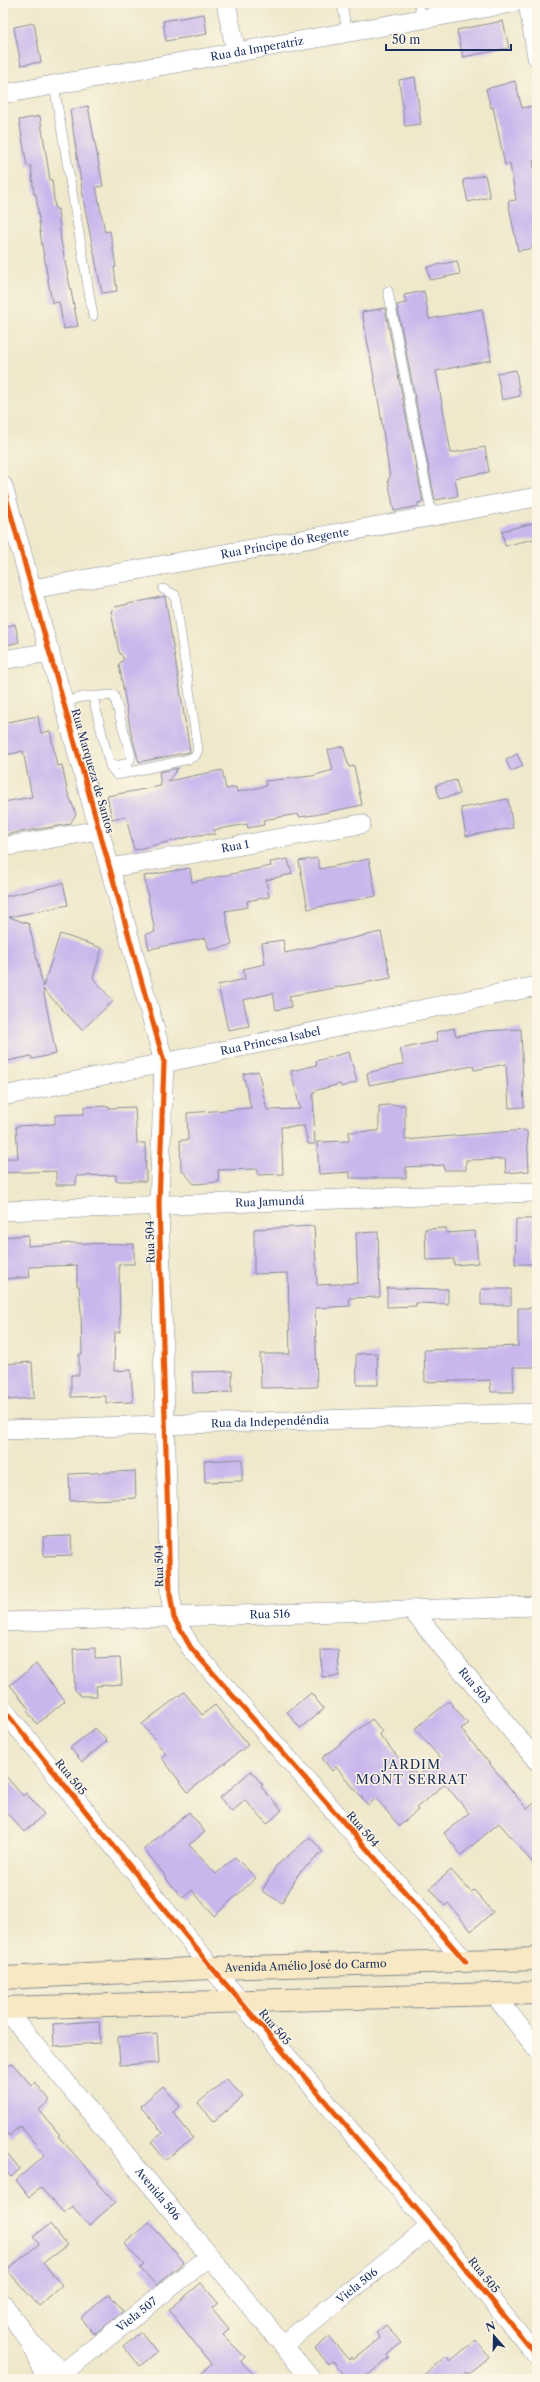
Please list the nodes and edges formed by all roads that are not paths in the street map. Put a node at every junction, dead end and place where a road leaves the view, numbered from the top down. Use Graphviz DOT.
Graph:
graph roads {
  1 [pos="226,3"];
  2 [pos="342,3"];
  3 [pos="512,3"];
  4 [pos="528,3"];
  5 [pos="420,11"];
  6 [pos="347,32"];
  7 [pos="236,52"];
  8 [pos="537,57"];
  9 [pos="54,85"];
  10 [pos="3,94"];
  11 [pos="388,291"];
  12 [pos="93,316"];
  13 [pos="3,486"];
  14 [pos="537,497"];
  15 [pos="432,516"];
  16 [pos="32,589"];
  17 [pos="164,589"];
  18 [pos="50,652"];
  19 [pos="3,660"];
  20 [pos="93,697"];
  21 [pos="63,703"];
  22 [pos="131,757"];
  23 [pos="110,766"];
  24 [pos="140,769"];
  25 [pos="361,824"];
  26 [pos="99,830"];
  27 [pos="3,847"];
  28 [pos="110,868"];
  29 [pos="537,986"];
  30 [pos="164,1062"];
  31 [pos="3,1096"];
  32 [pos="537,1192"];
  33 [pos="159,1204"];
  34 [pos="3,1211"];
  35 [pos="537,1413"];
  36 [pos="167,1425"];
  37 [pos="3,1430"];
  38 [pos="537,1606"];
  39 [pos="412,1610"];
  40 [pos="174,1618"];
  41 [pos="3,1622"];
  42 [pos="3,1709"];
  43 [pos="537,1761"];
  44 [pos="537,1959"];
  45 [pos="466,1962"];
  46 [pos="212,1968"];
  47 [pos="3,1978"];
  48 [pos="537,1993"];
  49 [pos="494,1994"];
  50 [pos="239,2000"];
  51 [pos="4,2008"];
  52 [pos="537,2049"];
  53 [pos="431,2226"];
  54 [pos="209,2256"];
  55 [pos="3,2304"];
  56 [pos="30,2342"];
  57 [pos="283,2345"];
  58 [pos="535,2350"];
  59 [pos="63,2377"];
  60 [pos="46,2379"];
  61 [pos="312,2379"];
  1 -- 7 [label="street"];
  2 -- 6 [label="lane"];
  3 -- 5 [label="street, Rua da Imperatriz"];
  4 -- 8 [label="street"];
  5 -- 6 [label="street, Rua da Imperatriz"];
  6 -- 7 [label="street, Rua da Imperatriz"];
  7 -- 9 [label="street, Rua da Imperatriz"];
  9 -- 10 [label="street, Rua da Imperatriz"];
  9 -- 12 [label="lane"];
  11 -- 15 [label="lane"];
  13 -- 16 [label="street, Rua Marqueza de Santos"];
  14 -- 15 [label="street, Rua Príncipe do Regente"];
  15 -- 16 [label="street, Rua Príncipe do Regente"];
  16 -- 18 [label="street, Rua Marqueza de Santos"];
  17 -- 24 [label="lane"];
  18 -- 19 [label="street"];
  18 -- 21 [label="street, Rua Marqueza de Santos"];
  20 -- 21 [label="lane"];
  20 -- 22 [label="lane"];
  20 -- 23 [label="lane"];
  21 -- 26 [label="street, Rua Marqueza de Santos"];
  22 -- 23 [label="lane"];
  22 -- 24 [label="lane"];
  23 -- 24 [label="lane"];
  25 -- 28 [label="street, Rua 1"];
  26 -- 27 [label="street"];
  26 -- 28 [label="street, Rua Marqueza de Santos"];
  28 -- 30 [label="street, Rua Marqueza de Santos"];
  29 -- 30 [label="street, Rua Princesa Isabel"];
  30 -- 31 [label="street, Rua Princesa Isabel"];
  30 -- 33 [label="street, Rua 504"];
  32 -- 33 [label="street, Rua Jamundá"];
  33 -- 34 [label="street, Rua Jamundá"];
  33 -- 36 [label="street, Rua 504"];
  35 -- 36 [label="street, Rua da Independêndia"];
  36 -- 37 [label="street, Rua da Independêndia"];
  36 -- 40 [label="street, Rua 504"];
  38 -- 39 [label="street, Rua 516"];
  39 -- 40 [label="street, Rua 516"];
  39 -- 43 [label="street, Rua 503"];
  40 -- 41 [label="street, Rua 516"];
  40 -- 45 [label="street, Rua 504"];
  42 -- 46 [label="street, Rua 505"];
  44 -- 45 [label="street, Avenida Amélio José do Carmo"];
  45 -- 46 [label="street, Avenida Amélio José do Carmo"];
  46 -- 47 [label="street, Avenida Amélio José do Carmo"];
  46 -- 50 [label="street, Rua 505"];
  48 -- 49 [label="street"];
  49 -- 50 [label="street"];
  49 -- 52 [label="street"];
  50 -- 51 [label="street"];
  50 -- 53 [label="street, Rua 505"];
  51 -- 54 [label="street, Avenida 506"];
  53 -- 57 [label="street, Viela 506"];
  53 -- 58 [label="street, Rua 505"];
  54 -- 57 [label="street, Avenida 506"];
  54 -- 59 [label="street, Viela 507"];
  55 -- 56 [label="street"];
  56 -- 59 [label="street"];
  56 -- 60 [label="street"];
  57 -- 61 [label="street, Avenida 506"];
}
